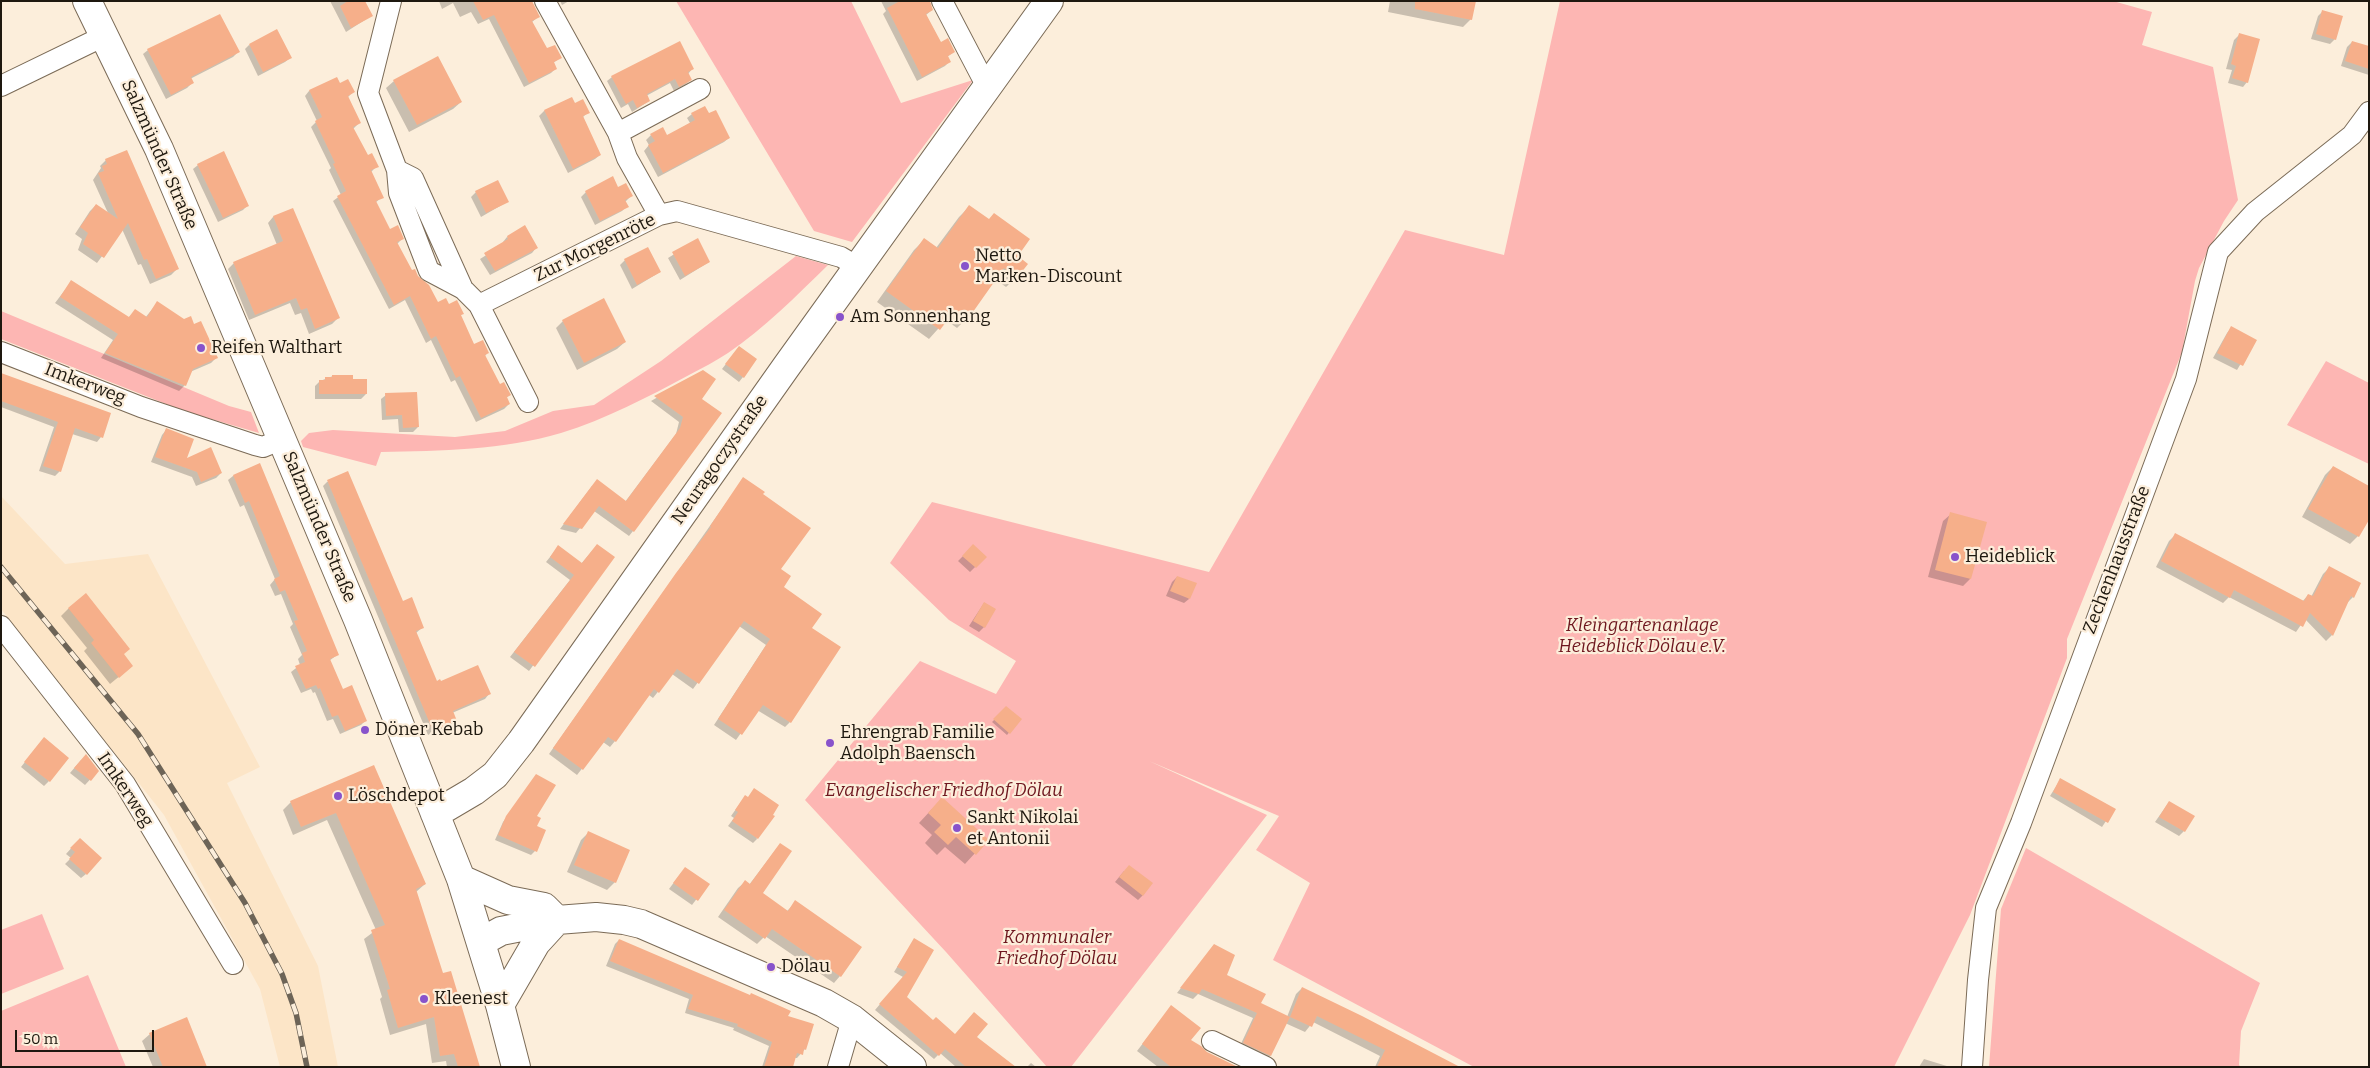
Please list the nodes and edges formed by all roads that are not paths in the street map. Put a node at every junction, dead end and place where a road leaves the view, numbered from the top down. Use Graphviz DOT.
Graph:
graph roads {
  1 [pos="87,1"];
  2 [pos="545,1"];
  3 [pos="942,1"];
  4 [pos="1049,1"];
  5 [pos="390,2"];
  6 [pos="104,36"];
  7 [pos="1,86"];
  8 [pos="987,86"];
  9 [pos="700,89"];
  10 [pos="2369,112"];
  11 [pos="618,133"];
  12 [pos="659,215"];
  13 [pos="858,267"];
  14 [pos="479,305"];
  15 [pos="1,352"];
  16 [pos="528,402"];
  17 [pos="282,440"];
  18 [pos="1,626"];
  19 [pos="435,814"];
  20 [pos="461,879"];
  21 [pos="558,920"];
  22 [pos="481,942"];
  23 [pos="233,964"];
  24 [pos="500,1005"];
  25 [pos="852,1019"];
  26 [pos="1212,1041"];
  27 [pos="516,1067"];
  28 [pos="838,1067"];
  29 [pos="912,1067"];
  30 [pos="1266,1067"];
  31 [pos="1972,1067"];
  1 -- 6 [label="main road, Salzmünder Straße"];
  2 -- 11 [label="street"];
  3 -- 8 [label="street"];
  4 -- 8 [label="main road, Neuragoczystraße"];
  5 -- 14 [label="street"];
  6 -- 7 [label="street"];
  6 -- 17 [label="main road, Salzmünder Straße"];
  8 -- 13 [label="main road, Neuragoczystraße"];
  9 -- 11 [label="street"];
  10 -- 31 [label="street, Zechenhausstraße"];
  11 -- 12 [label="street"];
  12 -- 13 [label="street, Zur Morgenröte"];
  12 -- 14 [label="street, Zur Morgenröte"];
  13 -- 19 [label="main road, Neuragoczystraße"];
  14 -- 16 [label="street"];
  15 -- 17 [label="street, Imkerweg"];
  17 -- 19 [label="main road, Salzmünder Straße"];
  18 -- 23 [label="street, Imkerweg"];
  19 -- 20 [label="main road, Salzmünder Straße"];
  20 -- 21 [label="main road"];
  20 -- 22 [label="main road, Salzmünder Straße"];
  21 -- 22 [label="main road"];
  21 -- 24 [label="main road"];
  21 -- 25 [label="main road"];
  22 -- 24 [label="main road, Salzmünder Straße"];
  24 -- 27 [label="main road, Salzmünder Straße"];
  25 -- 28 [label="street"];
  25 -- 29 [label="main road"];
  26 -- 30 [label="street"];
}
